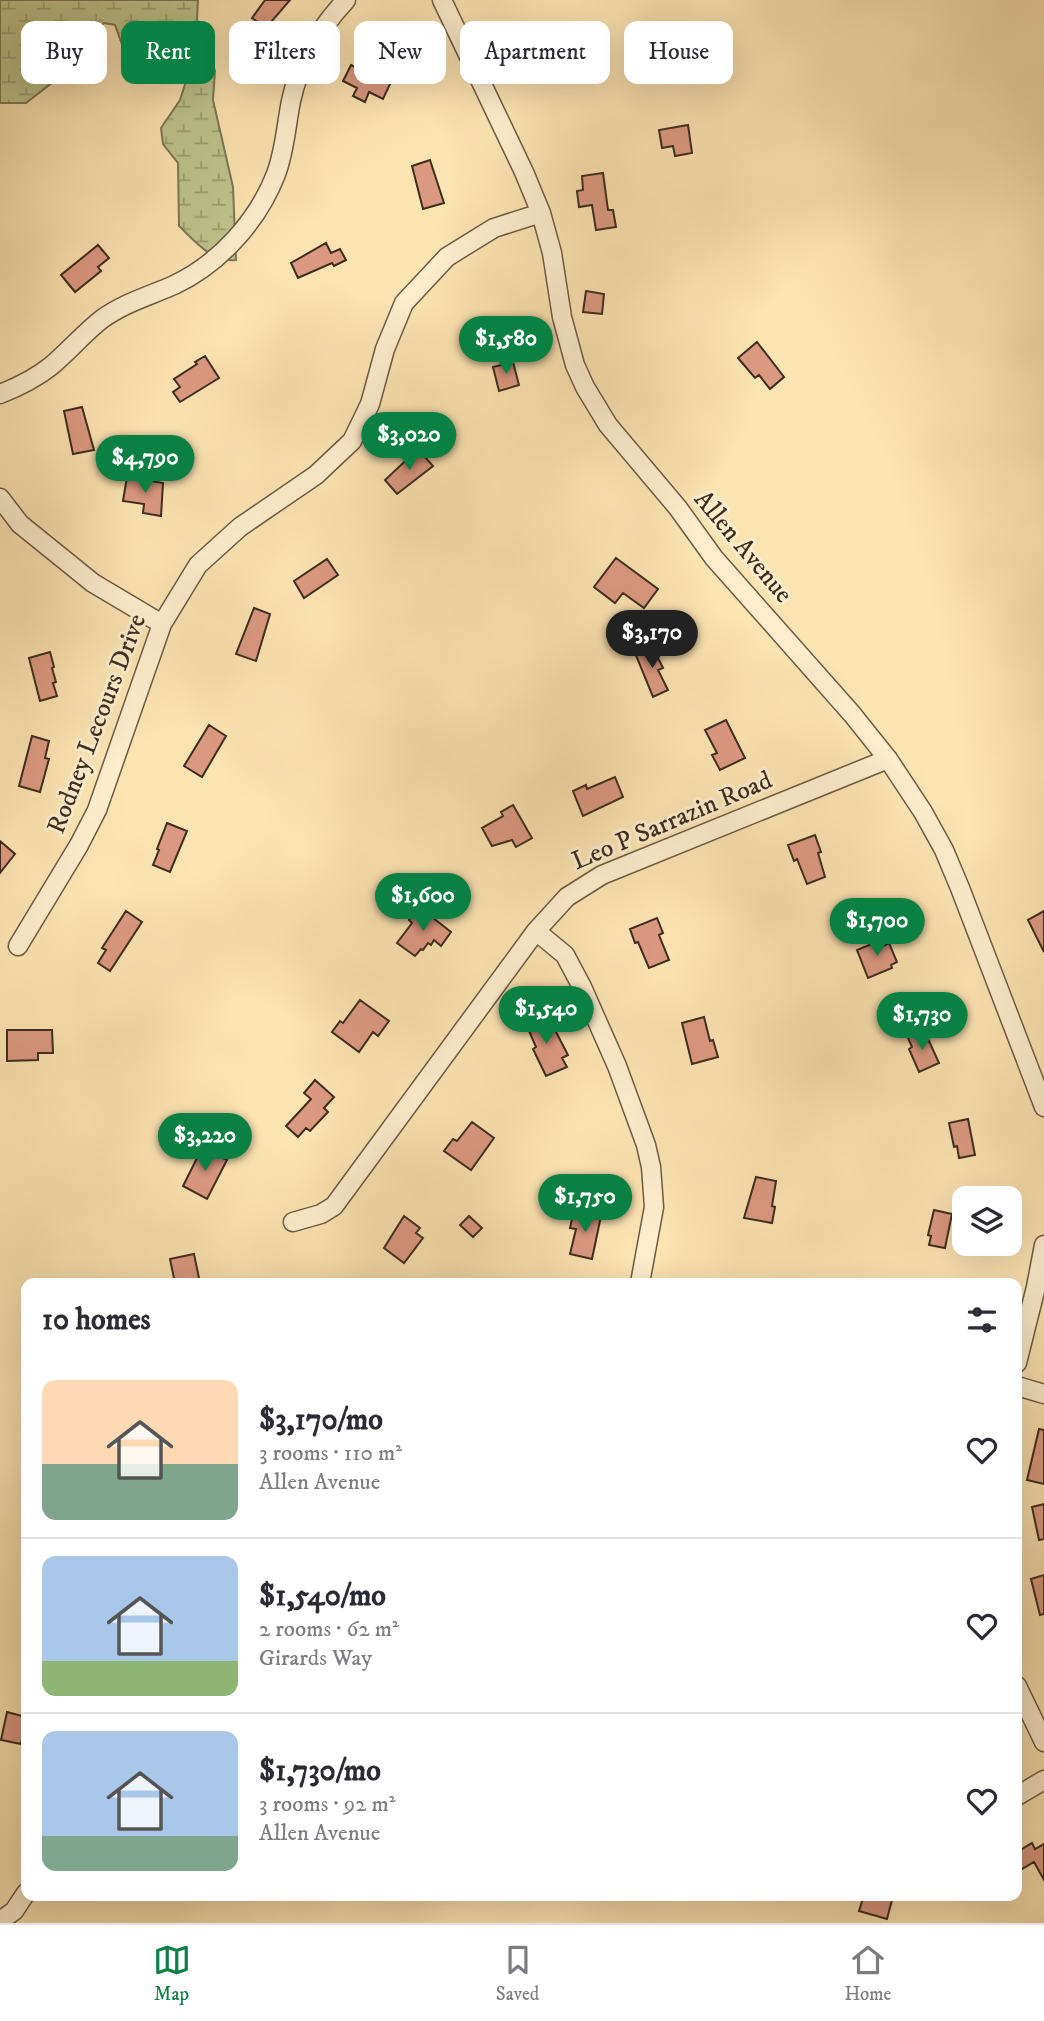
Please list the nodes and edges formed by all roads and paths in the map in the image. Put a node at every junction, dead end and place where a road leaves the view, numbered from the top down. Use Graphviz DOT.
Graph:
graph roads {
  1 [pos="345,0"];
  2 [pos="442,0"];
  3 [pos="541,213"];
  4 [pos="0,394"];
  5 [pos="0,498"];
  6 [pos="162,624"];
  7 [pos="888,759"];
  8 [pos="536,931"];
  9 [pos="18,946"];
  10 [pos="1044,1107"];
  11 [pos="293,1222"];
  12 [pos="1044,1245"];
  13 [pos="641,1278"];
  14 [pos="1022,1344"];
  15 [pos="1022,1387"];
  16 [pos="1044,1394"];
  17 [pos="1022,1696"];
  18 [pos="1044,1742"];
  19 [pos="1044,1780"];
  20 [pos="1022,1793"];
  21 [pos="21,1900"];
  22 [pos="0,1921"];
  1 -- 4 [label="street"];
  2 -- 3 [label="street, Allen Avenue"];
  3 -- 6 [label="street, Rodney Lecours Drive"];
  3 -- 7 [label="street, Allen Avenue"];
  5 -- 6 [label="street"];
  6 -- 9 [label="street, Rodney Lecours Drive"];
  7 -- 8 [label="street, Leo P Sarrazin Road"];
  7 -- 10 [label="street, Allen Avenue"];
  8 -- 11 [label="street, Leo P Sarrazin Road"];
  8 -- 13 [label="street"];
  12 -- 14 [label="street"];
  15 -- 16 [label="street"];
  17 -- 18 [label="street"];
  19 -- 20 [label="street"];
  21 -- 22 [label="street"];
}
